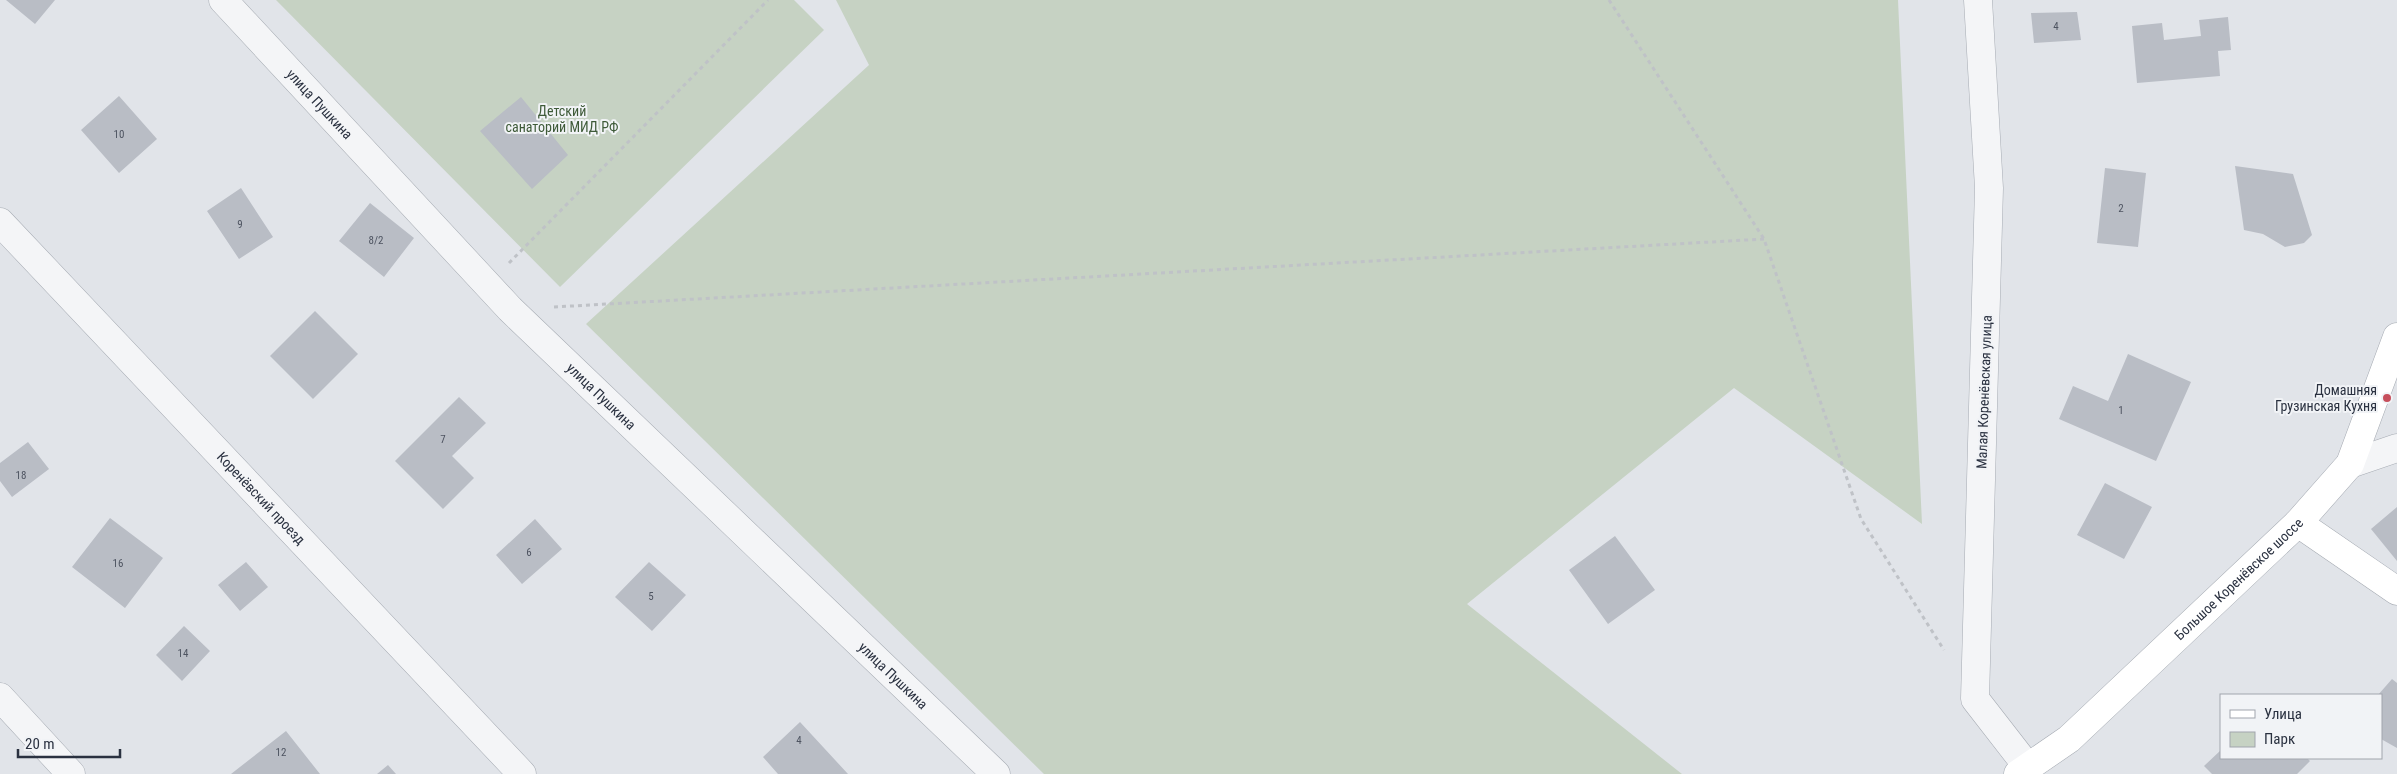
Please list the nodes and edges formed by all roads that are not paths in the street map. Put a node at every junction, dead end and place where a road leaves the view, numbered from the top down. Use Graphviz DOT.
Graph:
graph roads {
  1 [pos="224,0"];
  2 [pos="1978,0"];
  3 [pos="0,222"];
  4 [pos="2397,337"];
  5 [pos="2397,448"];
  6 [pos="2350,464"];
  7 [pos="2298,523"];
  8 [pos="2397,591"];
  9 [pos="0,697"];
  10 [pos="2025,771"];
  11 [pos="71,774"];
  12 [pos="522,774"];
  13 [pos="996,774"];
  1 -- 13 [label="street, улица Пушкина"];
  2 -- 10 [label="street, Малая Коренёвская улица"];
  3 -- 12 [label="street, Коренёвский проезд"];
  4 -- 6 [label="main road, Большое Коренёвское шоссе"];
  5 -- 6 [label="street"];
  6 -- 7 [label="main road, Большое Коренёвское шоссе"];
  7 -- 8 [label="main road"];
  7 -- 10 [label="main road, Большое Коренёвское шоссе"];
  9 -- 11 [label="street"];
}
